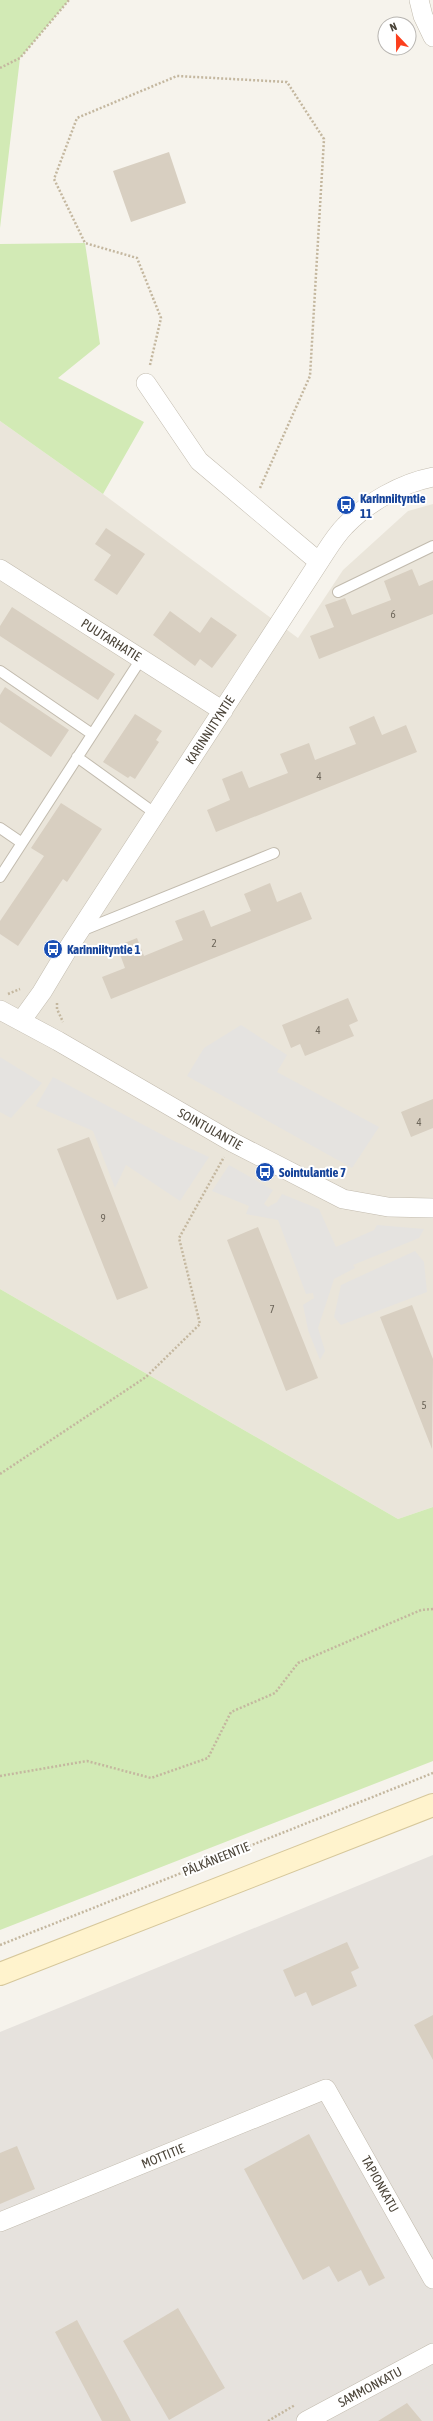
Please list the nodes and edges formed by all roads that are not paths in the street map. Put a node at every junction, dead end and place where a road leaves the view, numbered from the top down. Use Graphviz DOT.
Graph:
graph roads {
  1 [pos="419,0"];
  2 [pos="433,37"];
  3 [pos="146,383"];
  4 [pos="433,477"];
  5 [pos="433,546"];
  6 [pos="319,562"];
  7 [pos="2,574"];
  8 [pos="338,592"];
  9 [pos="141,659"];
  10 [pos="0,671"];
  11 [pos="223,711"];
  12 [pos="92,734"];
  13 [pos="77,757"];
  14 [pos="156,814"];
  15 [pos="0,828"];
  16 [pos="22,843"];
  17 [pos="274,853"];
  18 [pos="0,877"];
  19 [pos="80,931"];
  20 [pos="0,1010"];
  21 [pos="21,1021"];
  22 [pos="433,1208"];
  23 [pos="433,1805"];
  24 [pos="0,1974"];
  25 [pos="326,2089"];
  26 [pos="0,2222"];
  27 [pos="433,2279"];
  28 [pos="433,2353"];
  29 [pos="306,2421"];
  1 -- 2 [label="street"];
  3 -- 6 [label="street"];
  4 -- 6 [label="street, KARINNIITYNTIE"];
  5 -- 8 [label="lane"];
  6 -- 11 [label="street, KARINNIITYNTIE"];
  7 -- 9 [label="street, PUUTARHATIE"];
  9 -- 11 [label="street, PUUTARHATIE"];
  9 -- 12 [label="lane"];
  10 -- 12 [label="lane"];
  11 -- 14 [label="street, KARINNIITYNTIE"];
  12 -- 13 [label="lane"];
  13 -- 14 [label="lane"];
  13 -- 16 [label="lane"];
  14 -- 19 [label="street, KARINNIITYNTIE"];
  15 -- 16 [label="lane"];
  16 -- 18 [label="lane"];
  17 -- 19 [label="lane"];
  19 -- 21 [label="street, KARINNIITYNTIE"];
  20 -- 21 [label="street, SOINTULANTIE"];
  21 -- 22 [label="street, SOINTULANTIE"];
  23 -- 24 [label="main road"];
  25 -- 26 [label="street, MOTTITIE"];
  25 -- 27 [label="street, TAPIONKATU"];
  28 -- 29 [label="street, SAMMONKATU"];
}
